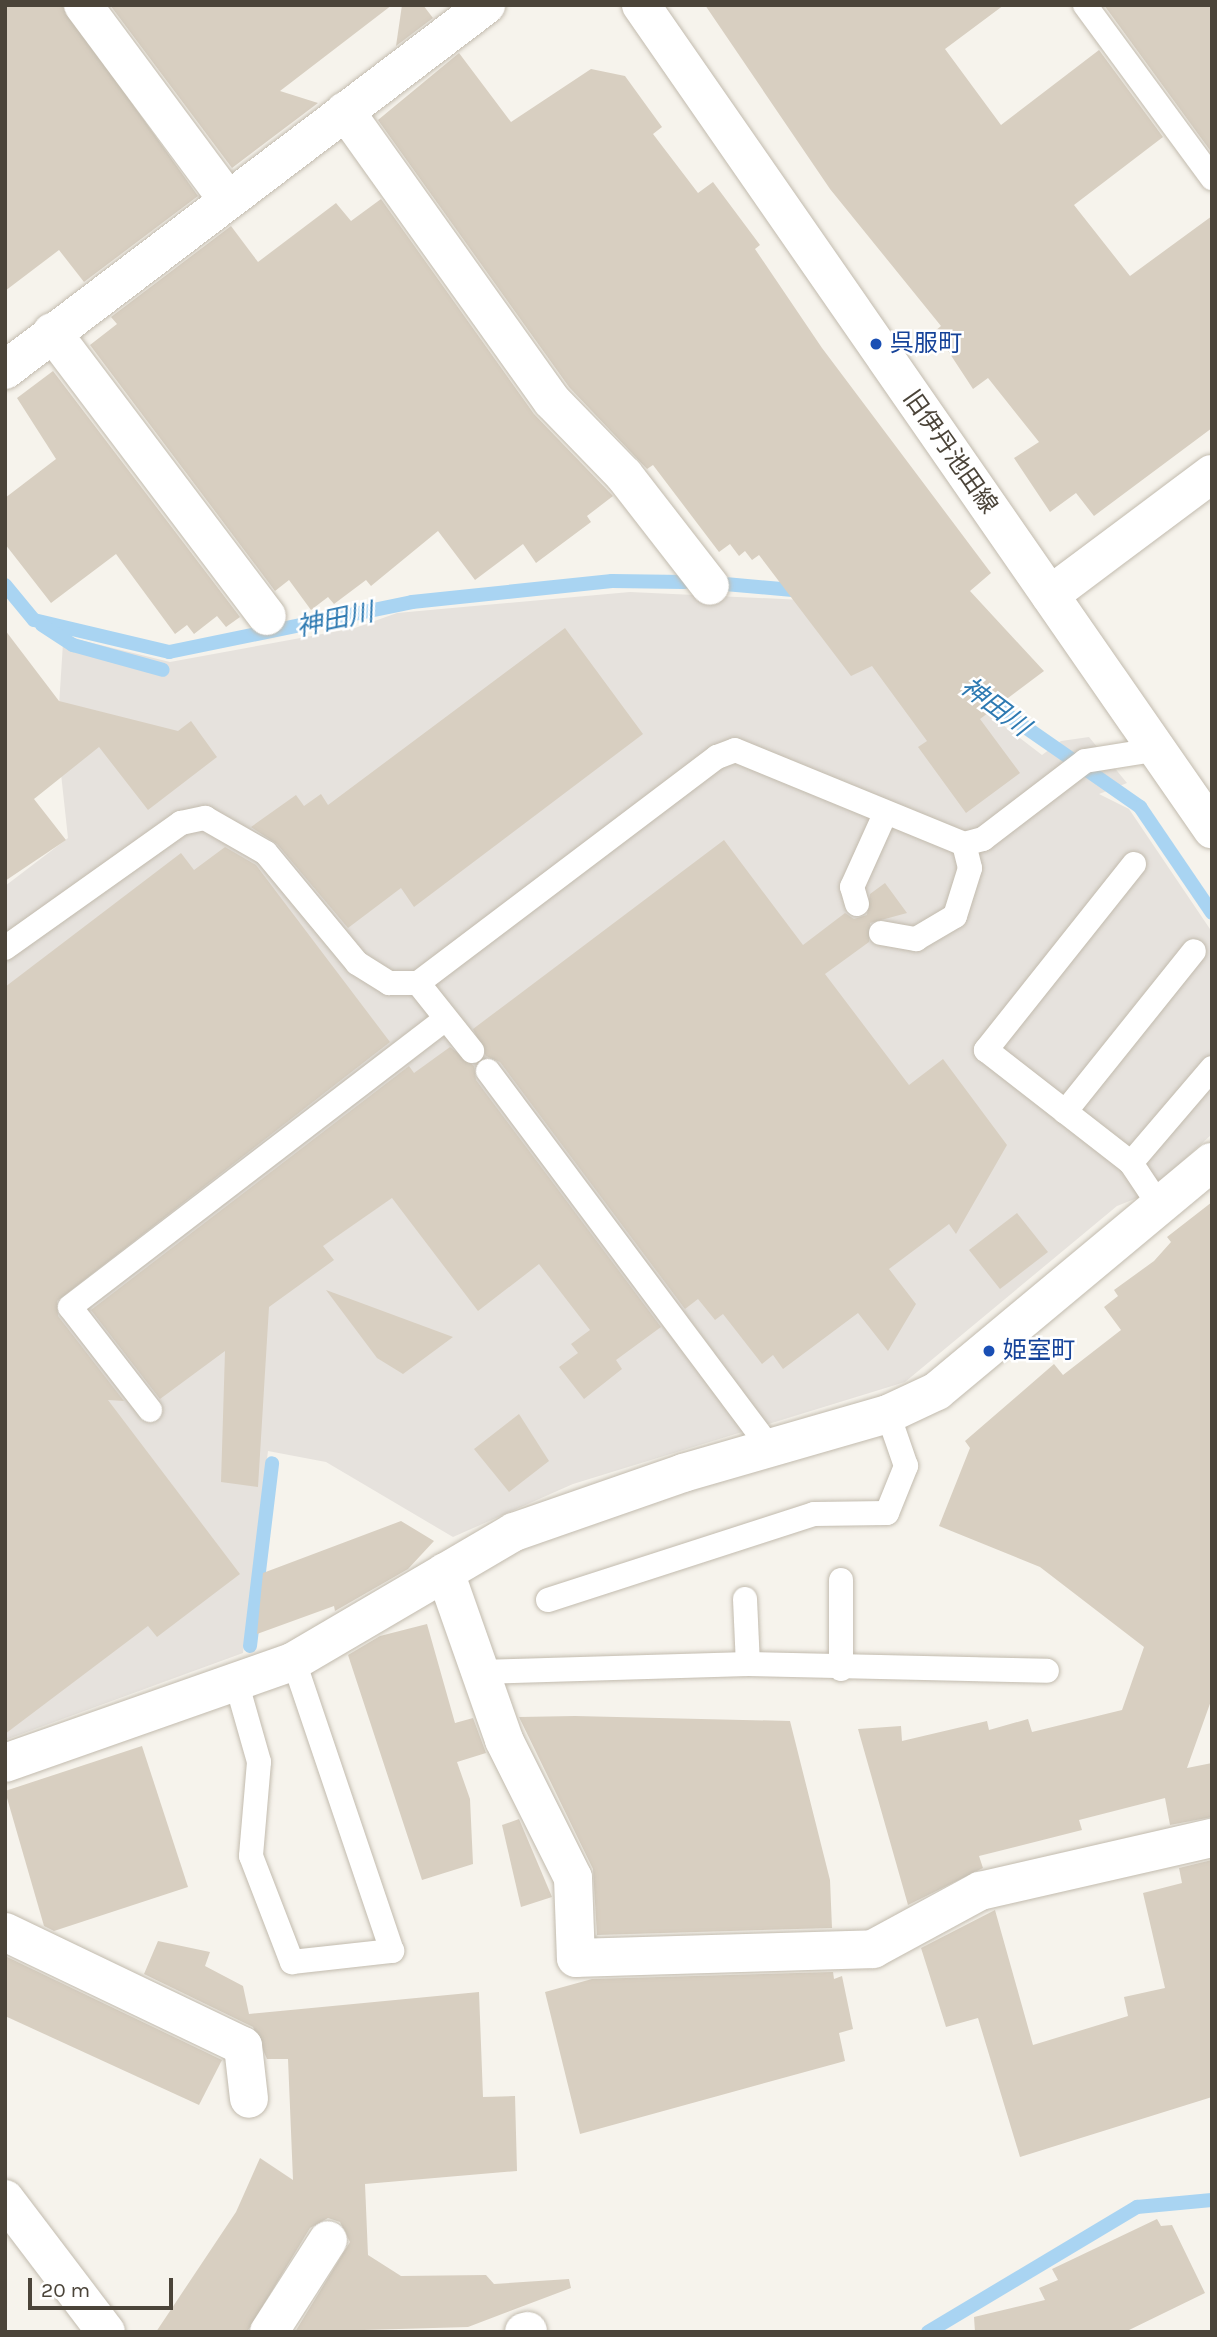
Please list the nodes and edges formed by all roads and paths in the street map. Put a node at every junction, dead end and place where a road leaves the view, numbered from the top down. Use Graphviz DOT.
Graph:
graph roads {
  1 [pos="83,5"];
  2 [pos="486,5"];
  3 [pos="641,5"];
  4 [pos="1085,5"];
  5 [pos="345,111"];
  6 [pos="1212,178"];
  7 [pos="228,200"];
  8 [pos="52,332"];
  9 [pos="5,370"];
  10 [pos="1212,474"];
  11 [pos="709,586"];
  12 [pos="1050,595"];
  13 [pos="267,616"];
  14 [pos="1160,749"];
  15 [pos="885,814"];
  16 [pos="1212,829"];
  17 [pos="964,844"];
  18 [pos="1134,864"];
  19 [pos="857,904"];
  20 [pos="881,933"];
  21 [pos="5,948"];
  22 [pos="1194,951"];
  23 [pos="418,983"];
  24 [pos="444,1020"];
  25 [pos="472,1051"];
  26 [pos="1212,1068"];
  27 [pos="488,1071"];
  28 [pos="1065,1112"];
  29 [pos="1212,1162"];
  30 [pos="1131,1163"];
  31 [pos="1161,1208"];
  32 [pos="150,1410"];
  33 [pos="888,1414"];
  34 [pos="770,1448"];
  35 [pos="445,1572"];
  36 [pos="841,1580"];
  37 [pos="745,1599"];
  38 [pos="548,1600"];
  39 [pos="294,1661"];
  40 [pos="748,1664"];
  41 [pos="841,1669"];
  42 [pos="1048,1671"];
  43 [pos="480,1672"];
  44 [pos="236,1681"];
  45 [pos="5,1763"];
  46 [pos="1212,1838"];
  47 [pos="5,1932"];
  48 [pos="249,2099"];
  49 [pos="5,2199"];
  50 [pos="328,2241"];
  51 [pos="106,2332"];
  52 [pos="269,2332"];
  1 -- 7 [label="street"];
  2 -- 5 [label="street"];
  3 -- 12 [label="street, 旧伊丹池田線"];
  4 -- 6 [label="lane"];
  5 -- 7 [label="street"];
  5 -- 11 [label="street"];
  7 -- 8 [label="street"];
  8 -- 9 [label="street"];
  8 -- 13 [label="street"];
  10 -- 12 [label="street"];
  12 -- 14 [label="street, 旧伊丹池田線"];
  14 -- 16 [label="street, 旧伊丹池田線"];
  14 -- 17 [label="lane"];
  15 -- 17 [label="lane"];
  15 -- 19 [label="lane"];
  15 -- 23 [label="lane"];
  17 -- 20 [label="lane"];
  18 -- 28 [label="lane"];
  21 -- 23 [label="lane"];
  22 -- 28 [label="lane"];
  23 -- 24 [label="lane"];
  24 -- 25 [label="lane"];
  24 -- 32 [label="lane"];
  26 -- 30 [label="lane"];
  27 -- 34 [label="lane"];
  28 -- 30 [label="lane"];
  29 -- 31 [label="street"];
  30 -- 31 [label="lane"];
  31 -- 33 [label="street"];
  33 -- 34 [label="street"];
  33 -- 38 [label="lane"];
  34 -- 35 [label="street"];
  35 -- 39 [label="street"];
  35 -- 43 [label="street"];
  36 -- 41 [label="lane"];
  37 -- 40 [label="lane"];
  39 -- 44 [label="street"];
  39 -- 44 [label="lane"];
  40 -- 41 [label="lane"];
  40 -- 43 [label="lane"];
  41 -- 42 [label="lane"];
  43 -- 46 [label="street"];
  44 -- 45 [label="street"];
  47 -- 48 [label="street"];
  49 -- 51 [label="street"];
  50 -- 52 [label="street"];
}
